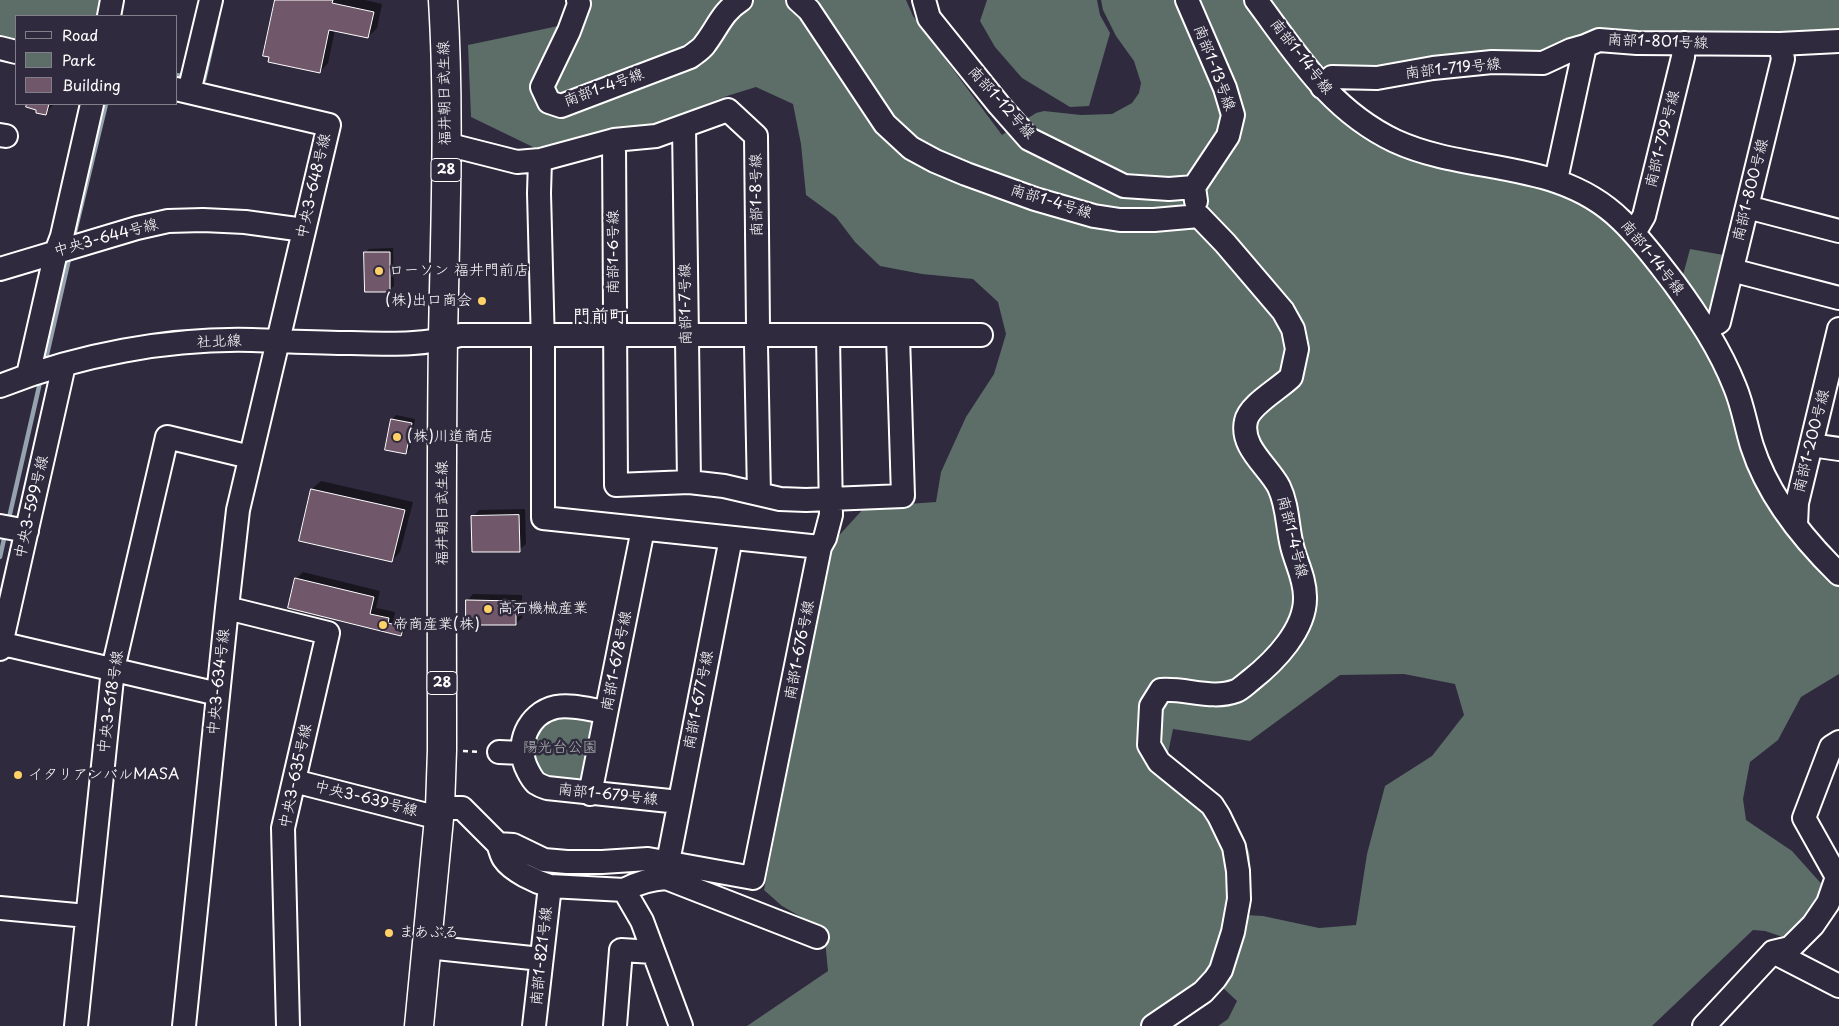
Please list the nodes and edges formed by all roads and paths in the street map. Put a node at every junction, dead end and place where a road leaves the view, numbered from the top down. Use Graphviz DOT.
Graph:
graph roads {
  1 [pos="112,0"];
  2 [pos="210,0"];
  3 [pos="443,0"];
  4 [pos="578,0"];
  5 [pos="741,0"];
  6 [pos="798,0"];
  7 [pos="924,0"];
  8 [pos="1187,0"];
  9 [pos="1256,0"];
  10 [pos="109,15"];
  11 [pos="1839,41"];
  12 [pos="1684,43"];
  13 [pos="1780,44"];
  14 [pos="1585,46"];
  15 [pos="0,48"];
  16 [pos="15,52"];
  17 [pos="1322,87"];
  18 [pos="183,91"];
  19 [pos="92,105"];
  20 [pos="684,126"];
  21 [pos="614,140"];
  22 [pos="446,144"];
  23 [pos="540,160"];
  24 [pos="1556,180"];
  25 [pos="1194,187"];
  26 [pos="1747,207"];
  27 [pos="1199,216"];
  28 [pos="304,230"];
  29 [pos="1839,231"];
  30 [pos="1634,233"];
  31 [pos="56,252"];
  32 [pos="0,269"];
  33 [pos="1743,273"];
  34 [pos="1839,298"];
  35 [pos="1839,328"];
  36 [pos="1706,329"];
  37 [pos="542,335"];
  38 [pos="614,335"];
  39 [pos="981,335"];
  40 [pos="687,336"];
  41 [pos="757,336"];
  42 [pos="828,336"];
  43 [pos="898,336"];
  44 [pos="443,340"];
  45 [pos="278,342"];
  46 [pos="44,370"];
  47 [pos="0,386"];
  48 [pos="1811,445"];
  49 [pos="1839,449"];
  50 [pos="250,457"];
  51 [pos="689,482"];
  52 [pos="759,494"];
  53 [pos="830,499"];
  54 [pos="0,526"];
  55 [pos="1796,526"];
  56 [pos="643,529"];
  57 [pos="27,531"];
  58 [pos="731,538"];
  59 [pos="820,547"];
  60 [pos="1839,574"];
  61 [pos="227,608"];
  62 [pos="0,647"];
  63 [pos="113,669"];
  64 [pos="218,694"];
  65 [pos="606,712"];
  66 [pos="1839,742"];
  67 [pos="455,751"];
  68 [pos="499,752"];
  69 [pos="522,753"];
  70 [pos="294,781"];
  71 [pos="590,794"];
  72 [pos="679,802"];
  73 [pos="439,813"];
  74 [pos="498,844"];
  75 [pos="668,862"];
  76 [pos="550,886"];
  77 [pos="624,890"];
  78 [pos="1835,896"];
  79 [pos="0,908"];
  80 [pos="87,916"];
  81 [pos="817,937"];
  82 [pos="427,946"];
  83 [pos="653,952"];
  84 [pos="1773,952"];
  85 [pos="541,959"];
  86 [pos="1839,986"];
  87 [pos="76,1026"];
  88 [pos="184,1026"];
  89 [pos="288,1026"];
  90 [pos="421,1026"];
  91 [pos="534,1026"];
  92 [pos="615,1026"];
  93 [pos="681,1026"];
  94 [pos="1152,1026"];
  95 [pos="1704,1026"];
  1 -- 10 [label="street"];
  2 -- 18 [label="street"];
  3 -- 22 [label="main road, 福井朝日武生線 / 28"];
  4 -- 5 [label="street, 南部1-4号線"];
  6 -- 27 [label="street, 南部1-4号線"];
  7 -- 25 [label="street, 南部1-12号線"];
  8 -- 25 [label="street, 南部1-13号線"];
  9 -- 17 [label="street, 南部1-14号線"];
  11 -- 13 [label="street, 南部1-801号線"];
  12 -- 13 [label="street, 南部1-801号線"];
  12 -- 14 [label="street, 南部1-801号線"];
  12 -- 30 [label="street, 南部1-799号線"];
  13 -- 26 [label="street, 南部1-800号線"];
  14 -- 17 [label="street, 南部1-719号線"];
  14 -- 24 [label="street"];
  15 -- 16 [label="street"];
  17 -- 24 [label="street, 南部1-14号線"];
  18 -- 28 [label="street, 中央3-648号線"];
  19 -- 31 [label="street, 中央3-599号線"];
  20 -- 21 [label="street, 南部1-8号線"];
  20 -- 40 [label="street, 南部1-7号線"];
  20 -- 41 [label="street, 南部1-8号線"];
  21 -- 23 [label="street, 南部1-8号線"];
  21 -- 38 [label="street, 南部1-6号線"];
  22 -- 23 [label="street, 南部1-8号線"];
  22 -- 44 [label="main road, 福井朝日武生線 / 28"];
  23 -- 37 [label="street"];
  24 -- 30 [label="street, 南部1-14号線"];
  25 -- 27 [label="street"];
  26 -- 29 [label="street"];
  26 -- 36 [label="street, 南部1-800号線"];
  27 -- 94 [label="street, 南部1-4号線"];
  28 -- 31 [label="street, 中央3-644号線"];
  28 -- 45 [label="street, 中央3-648号線"];
  30 -- 36 [label="street, 南部1-14号線"];
  31 -- 32 [label="street, 中央3-644号線"];
  31 -- 46 [label="street, 中央3-599号線"];
  33 -- 34 [label="street"];
  35 -- 48 [label="street, 南部1-200号線"];
  36 -- 55 [label="street, 南部1-14号線"];
  37 -- 38 [label="street, 社北線"];
  37 -- 44 [label="street, 社北線"];
  37 -- 56 [label="street"];
  38 -- 40 [label="street, 社北線"];
  38 -- 51 [label="street, 南部1-6号線"];
  39 -- 43 [label="street, 社北線"];
  40 -- 41 [label="street, 社北線"];
  40 -- 51 [label="street, 南部1-7号線"];
  41 -- 42 [label="street, 社北線"];
  41 -- 52 [label="street, 南部1-8号線"];
  42 -- 43 [label="street, 社北線"];
  42 -- 53 [label="street"];
  43 -- 53 [label="street"];
  44 -- 45 [label="street, 社北線"];
  44 -- 73 [label="main road, 福井朝日武生線 / 28"];
  45 -- 46 [label="street, 社北線"];
  45 -- 50 [label="street, 中央3-634号線"];
  46 -- 47 [label="street, 社北線"];
  46 -- 57 [label="street, 中央3-599号線"];
  48 -- 49 [label="street"];
  48 -- 55 [label="street, 南部1-200号線"];
  50 -- 61 [label="street, 中央3-634号線"];
  50 -- 63 [label="street, 中央3-618号線"];
  51 -- 52 [label="street"];
  52 -- 53 [label="street"];
  53 -- 59 [label="street"];
  54 -- 57 [label="street"];
  55 -- 60 [label="street, 南部1-14号線"];
  56 -- 58 [label="street"];
  56 -- 65 [label="street, 南部1-678号線"];
  57 -- 62 [label="street, 中央3-599号線"];
  58 -- 59 [label="street"];
  58 -- 72 [label="street, 南部1-677号線"];
  59 -- 75 [label="street, 南部1-676号線"];
  61 -- 64 [label="street, 中央3-634号線"];
  61 -- 70 [label="street, 中央3-635号線"];
  62 -- 63 [label="street"];
  63 -- 64 [label="street"];
  63 -- 80 [label="street, 中央3-618号線"];
  64 -- 88 [label="street, 中央3-634号線"];
  65 -- 69 [label="street"];
  65 -- 71 [label="street, 南部1-678号線"];
  66 -- 78 [label="street"];
  67 -- 68 [label="path"];
  68 -- 69 [label="street"];
  69 -- 71 [label="street, 南部1-679号線"];
  70 -- 73 [label="street, 中央3-639号線"];
  70 -- 89 [label="street, 中央3-635号線"];
  71 -- 72 [label="street, 南部1-679号線"];
  72 -- 75 [label="street, 南部1-677号線"];
  73 -- 74 [label="street"];
  73 -- 82 [label="main road, 福井朝日武生線 / 28"];
  74 -- 75 [label="street, 南部1-676号線"];
  74 -- 76 [label="street"];
  76 -- 77 [label="street"];
  76 -- 85 [label="street, 南部1-821号線"];
  77 -- 81 [label="street"];
  77 -- 83 [label="street"];
  78 -- 84 [label="street"];
  79 -- 80 [label="street"];
  80 -- 87 [label="street, 中央3-618号線"];
  82 -- 85 [label="street"];
  82 -- 90 [label="main road, 福井朝日武生線 / 28"];
  83 -- 92 [label="street"];
  83 -- 93 [label="street"];
  84 -- 86 [label="street"];
  84 -- 95 [label="street"];
  85 -- 91 [label="street, 南部1-821号線"];
}
